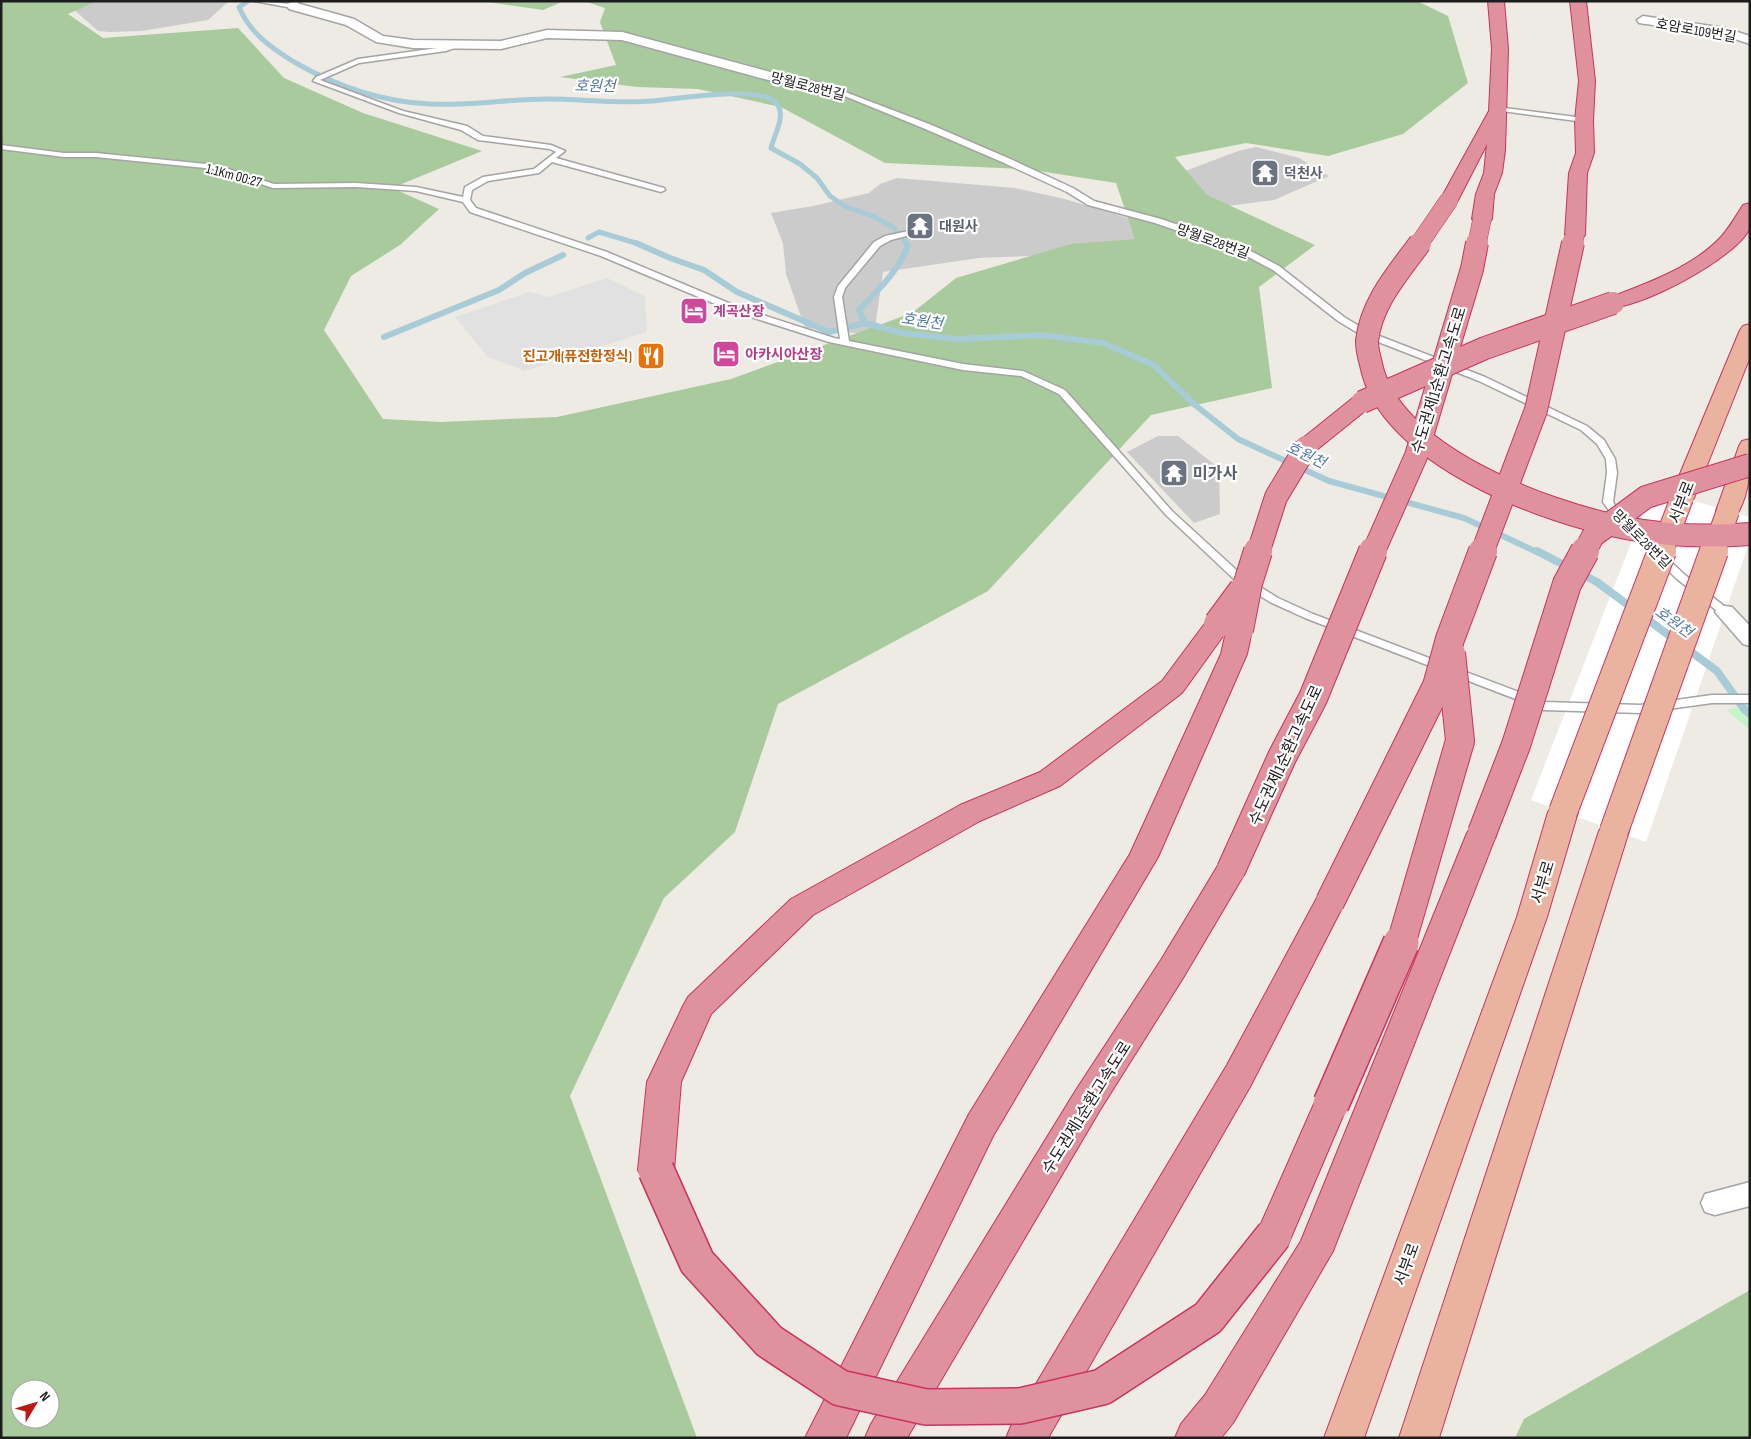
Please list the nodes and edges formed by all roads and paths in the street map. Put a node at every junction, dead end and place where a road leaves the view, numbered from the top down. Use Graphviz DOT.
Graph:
graph roads {
  1 [pos="259,1"];
  2 [pos="1496,1"];
  3 [pos="1578,1"];
  4 [pos="295,4"];
  5 [pos="1643,20"];
  6 [pos="1750,40"];
  7 [pos="458,45"];
  8 [pos="832,89"];
  9 [pos="1497,109"];
  10 [pos="1584,120"];
  11 [pos="1,147"];
  12 [pos="550,159"];
  13 [pos="661,190"];
  14 [pos="466,200"];
  15 [pos="1750,209"];
  16 [pos="915,231"];
  17 [pos="1750,330"];
  18 [pos="845,342"];
  19 [pos="1750,446"];
  20 [pos="1750,465"];
  21 [pos="1750,534"];
  22 [pos="1726,612"];
  23 [pos="1228,627"];
  24 [pos="1450,639"];
  25 [pos="1750,639"];
  26 [pos="1750,699"];
  27 [pos="1750,1194"];
  28 [pos="1715,1203"];
  29 [pos="825,1438"];
  30 [pos="885,1438"];
  31 [pos="1026,1438"];
  32 [pos="1195,1438"];
  33 [pos="1344,1438"];
  34 [pos="1419,1438"];
  1 -- 4 [label="lane"];
  2 -- 9 [label="highway, 수도권제1순환고속도로"];
  3 -- 10 [label="highway"];
  4 -- 7 [label="street, 망월로28번길"];
  5 -- 6 [label="street, 호암로109번길"];
  7 -- 8 [label="street, 망월로28번길"];
  7 -- 12 [label="lane"];
  8 -- 22 [label="lane, 망월로28번길"];
  9 -- 10 [label="lane"];
  9 -- 21 [label="highway, bridge"];
  9 -- 30 [label="highway, 수도권제1순환고속도로, bridge"];
  10 -- 24 [label="highway, bridge"];
  11 -- 14 [label="lane, 1.1Km 00:27"];
  12 -- 13 [label="lane"];
  12 -- 14 [label="lane"];
  14 -- 18 [label="lane"];
  15 -- 23 [label="highway, bridge"];
  16 -- 18 [label="lane"];
  17 -- 33 [label="highway, 서부로, bridge"];
  18 -- 26 [label="lane"];
  19 -- 34 [label="highway, bridge"];
  20 -- 32 [label="highway, bridge"];
  22 -- 25 [label="street, 망월로28번길"];
  23 -- 24 [label="highway, bridge"];
  23 -- 29 [label="highway"];
  24 -- 31 [label="highway, bridge"];
  27 -- 28 [label="street"];
}
